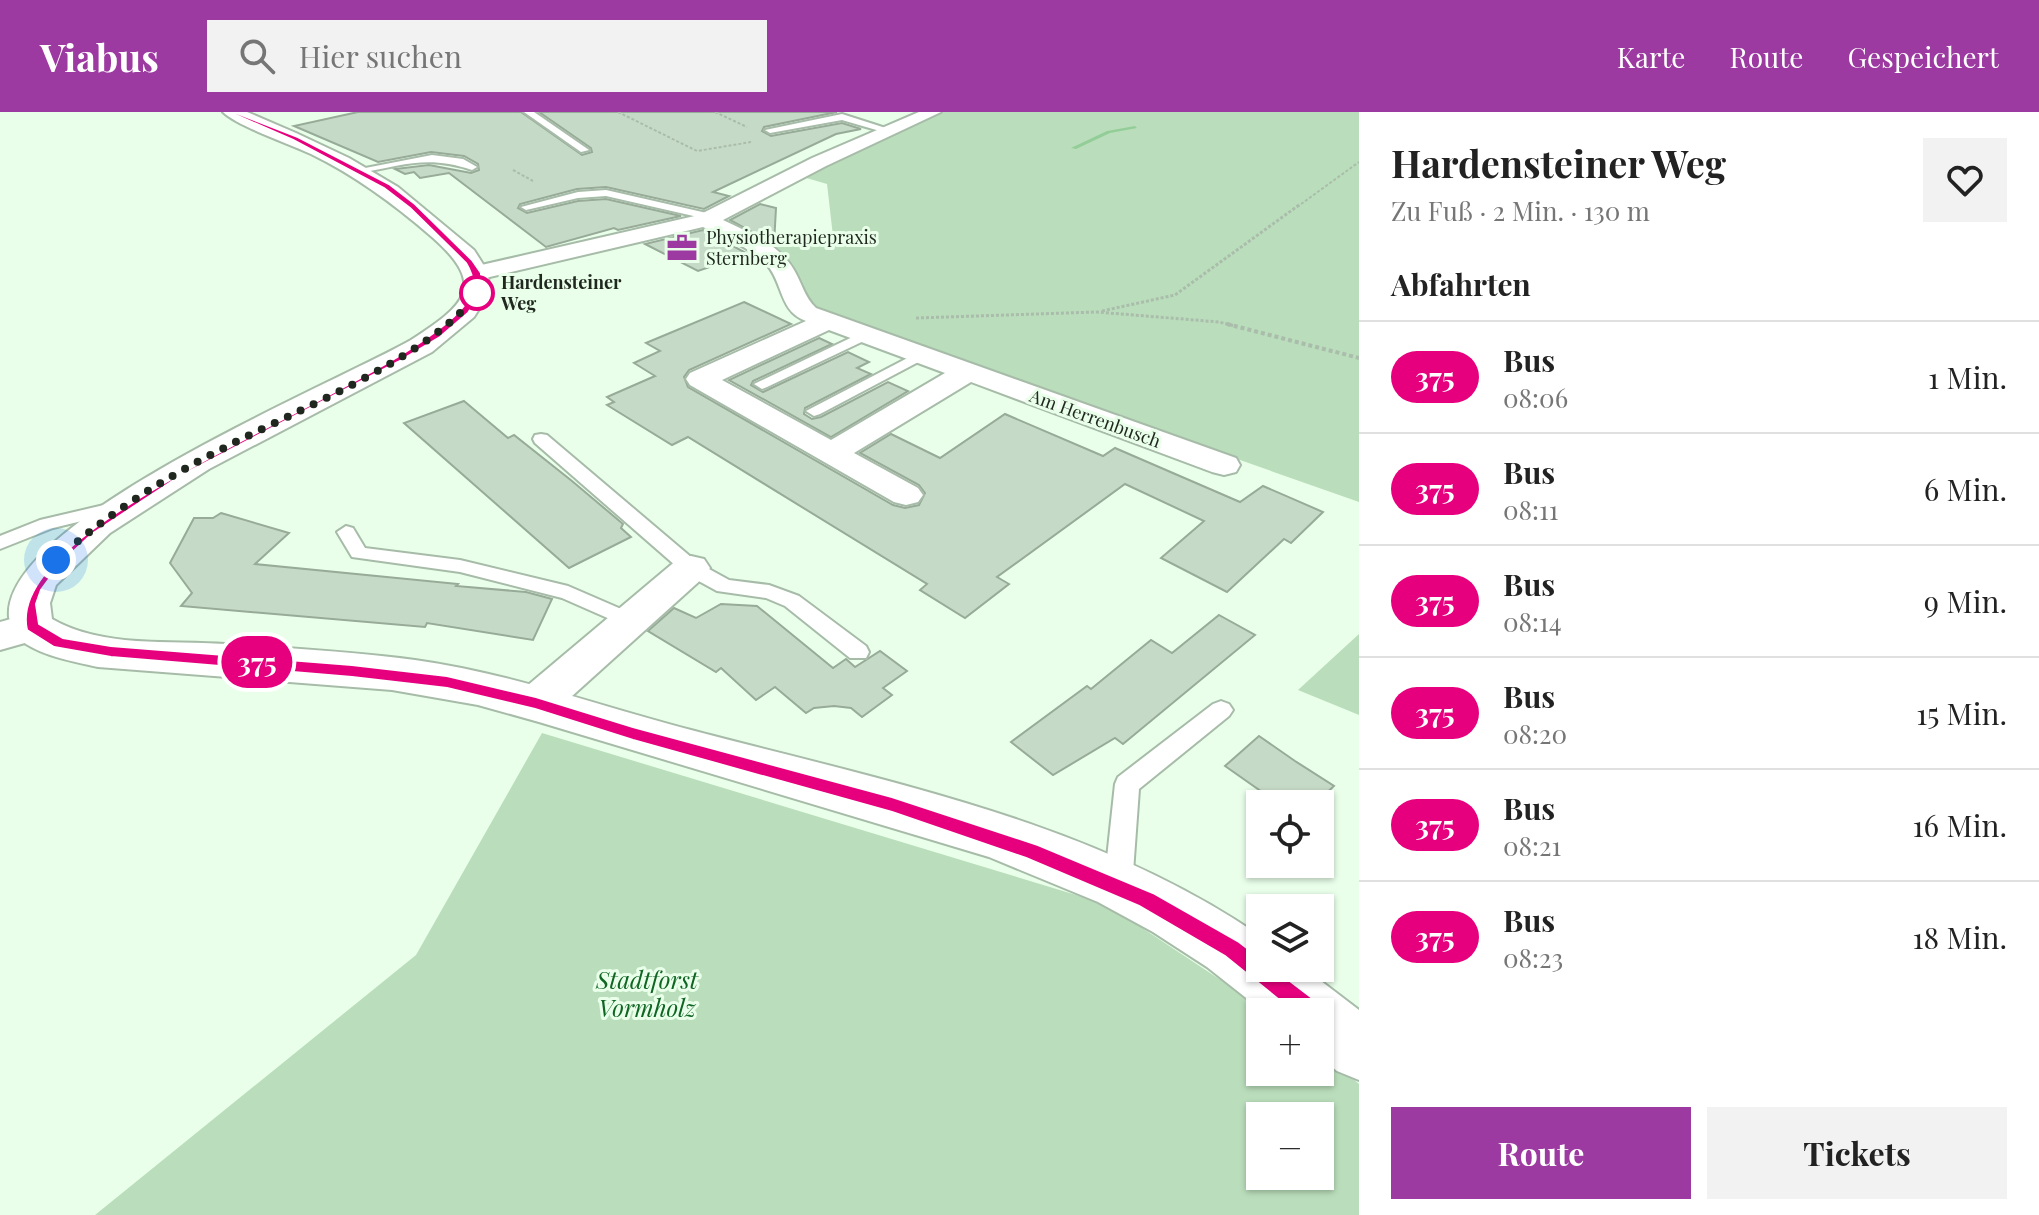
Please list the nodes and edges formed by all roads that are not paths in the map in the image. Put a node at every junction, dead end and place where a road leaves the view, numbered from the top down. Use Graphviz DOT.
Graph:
graph roads {
  1 [pos="232,112"];
  2 [pos="528,112"];
  3 [pos="933,112"];
  4 [pos="770,130"];
  5 [pos="890,131"];
  6 [pos="584,150"];
  7 [pos="472,167"];
  8 [pos="360,170"];
  9 [pos="526,207"];
  10 [pos="709,219"];
  11 [pos="477,273"];
  12 [pos="828,321"];
  13 [pos="865,335"];
  14 [pos="919,356"];
  15 [pos="966,373"];
  16 [pos="762,384"];
  17 [pos="814,411"];
  18 [pos="541,439"];
  19 [pos="831,453"];
  20 [pos="1224,465"];
  21 [pos="906,495"];
  22 [pos="124,506"];
  23 [pos="346,532"];
  24 [pos="0,543"];
  25 [pos="691,568"];
  26 [pos="628,620"];
  27 [pos="16,632"];
  28 [pos="858,652"];
  29 [pos="536,703"];
  30 [pos="1221,710"];
  31 [pos="1118,886"];
  32 [pos="1294,998"];
  33 [pos="1334,1029"];
  34 [pos="1359,1049"];
  1 -- 8 [label="main road"];
  2 -- 6 [label="lane"];
  3 -- 5 [label="street"];
  4 -- 5 [label="lane"];
  5 -- 10 [label="street"];
  7 -- 8 [label="lane"];
  8 -- 11 [label="main road"];
  9 -- 10 [label="lane"];
  10 -- 11 [label="street"];
  10 -- 12 [label="street, Am Herrenbusch"];
  11 -- 22 [label="main road"];
  12 -- 13 [label="street, Am Herrenbusch"];
  12 -- 19 [label="street"];
  13 -- 14 [label="street, Am Herrenbusch"];
  13 -- 16 [label="lane"];
  14 -- 15 [label="street, Am Herrenbusch"];
  14 -- 17 [label="lane"];
  15 -- 19 [label="street"];
  15 -- 20 [label="street, Am Herrenbusch"];
  18 -- 25 [label="lane"];
  19 -- 21 [label="street"];
  22 -- 24 [label="lane"];
  22 -- 27 [label="main road"];
  23 -- 26 [label="lane"];
  25 -- 26 [label="street"];
  25 -- 28 [label="lane"];
  26 -- 29 [label="street"];
  27 -- 29 [label="main road"];
  29 -- 31 [label="main road"];
  30 -- 31 [label="lane"];
  31 -- 32 [label="main road"];
  33 -- 34 [label="main road"];
}
